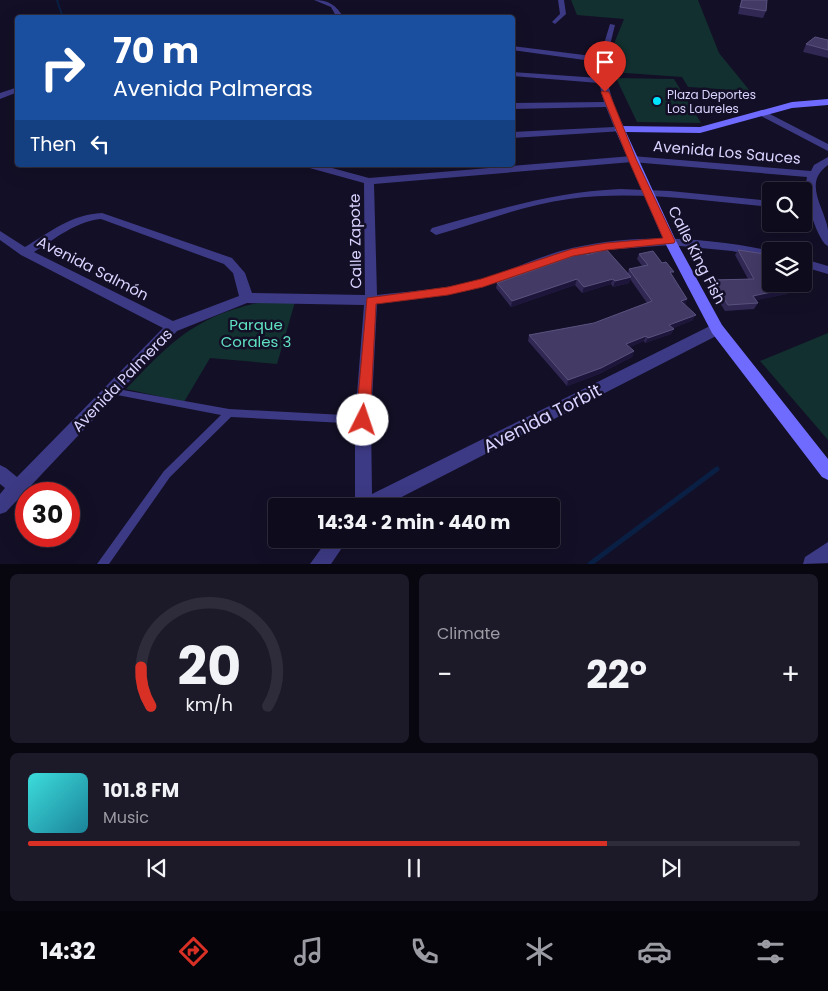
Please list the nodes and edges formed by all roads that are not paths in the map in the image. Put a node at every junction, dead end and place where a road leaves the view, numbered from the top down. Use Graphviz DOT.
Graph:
graph roads {
  1 [pos="317,0"];
  2 [pos="561,0"];
  3 [pos="340,15"];
  4 [pos="555,22"];
  5 [pos="612,24"];
  6 [pos="515,48"];
  7 [pos="602,60"];
  8 [pos="515,74"];
  9 [pos="602,81"];
  10 [pos="15,90"];
  11 [pos="0,96"];
  12 [pos="828,102"];
  13 [pos="608,104"];
  14 [pos="515,106"];
  15 [pos="762,113"];
  16 [pos="620,129"];
  17 [pos="515,135"];
  18 [pos="828,148"];
  19 [pos="632,159"];
  20 [pos="828,160"];
  21 [pos="317,167"];
  22 [pos="813,174"];
  23 [pos="369,181"];
  24 [pos="811,182"];
  25 [pos="647,192"];
  26 [pos="762,203"];
  27 [pos="812,213"];
  28 [pos="436,231"];
  29 [pos="0,235"];
  30 [pos="670,241"];
  31 [pos="828,242"];
  32 [pos="25,252"];
  33 [pos="762,252"];
  34 [pos="812,265"];
  35 [pos="828,270"];
  36 [pos="246,298"];
  37 [pos="371,300"];
  38 [pos="172,327"];
  39 [pos="717,329"];
  40 [pos="111,390"];
  41 [pos="229,414"];
  42 [pos="363,420"];
  43 [pos="828,472"];
  44 [pos="0,474"];
  45 [pos="24,482"];
  46 [pos="15,486"];
  47 [pos="15,491"];
  48 [pos="365,498"];
  49 [pos="381,498"];
  50 [pos="0,506"];
  51 [pos="332,548"];
  52 [pos="828,551"];
  53 [pos="102,564"];
  54 [pos="319,564"];
  55 [pos="812,564"];
  1 -- 3 [label="street"];
  2 -- 4 [label="street"];
  5 -- 7 [label="street, Calle King Fish"];
  6 -- 7 [label="street"];
  7 -- 9 [label="street, Calle King Fish"];
  8 -- 9 [label="street"];
  9 -- 13 [label="street, Calle King Fish"];
  10 -- 11 [label="street"];
  12 -- 15 [label="street"];
  13 -- 14 [label="street"];
  13 -- 16 [label="street, Calle King Fish"];
  15 -- 16 [label="street"];
  15 -- 18 [label="street"];
  16 -- 17 [label="street"];
  16 -- 19 [label="street, Calle King Fish"];
  19 -- 22 [label="street, Avenida Los Sauces"];
  19 -- 23 [label="street, Avenida Los Sauces"];
  19 -- 25 [label="street, Calle King Fish"];
  20 -- 22 [label="street"];
  21 -- 23 [label="street"];
  22 -- 24 [label="street"];
  23 -- 37 [label="street, Calle Zapote"];
  25 -- 26 [label="street"];
  25 -- 28 [label="street"];
  25 -- 30 [label="street, Calle King Fish"];
  27 -- 31 [label="street"];
  29 -- 32 [label="street, Avenida Salmón"];
  30 -- 33 [label="street, Avenida Palmeras"];
  30 -- 37 [label="street, Avenida Palmeras"];
  30 -- 39 [label="street, Calle King Fish"];
  32 -- 36 [label="street"];
  32 -- 38 [label="street, Avenida Salmón"];
  34 -- 35 [label="street"];
  36 -- 37 [label="street, Avenida Palmeras"];
  36 -- 38 [label="street, Avenida Palmeras"];
  37 -- 42 [label="street, Calle Zapote"];
  38 -- 40 [label="street, Avenida Palmeras"];
  39 -- 43 [label="street, Calle King Fish"];
  39 -- 49 [label="street, Avenida Torbit"];
  40 -- 41 [label="lane"];
  40 -- 45 [label="street, Avenida Palmeras"];
  41 -- 42 [label="lane"];
  41 -- 53 [label="lane"];
  42 -- 48 [label="street, Calle Zapote"];
  44 -- 46 [label="street"];
  47 -- 50 [label="street, Avenida Palmeras"];
  51 -- 54 [label="street"];
  52 -- 55 [label="street"];
}
